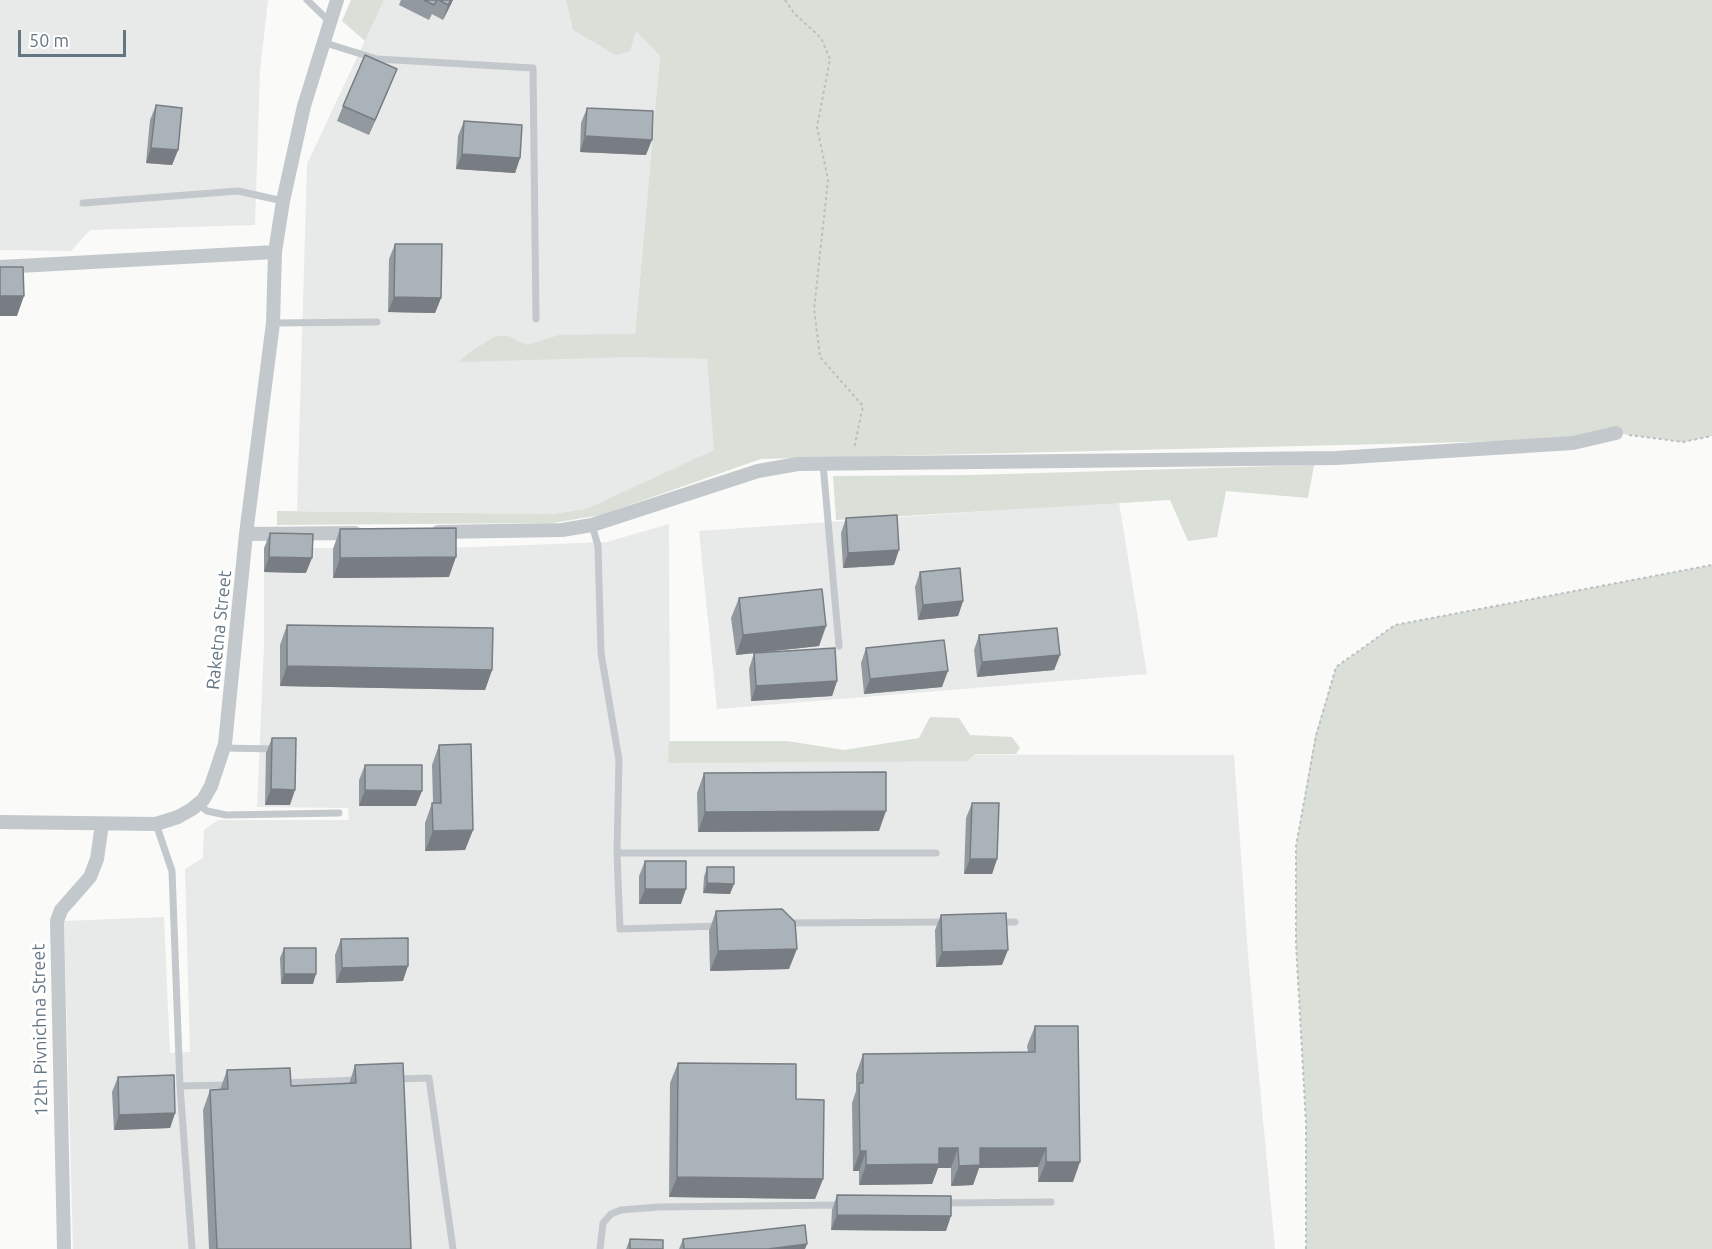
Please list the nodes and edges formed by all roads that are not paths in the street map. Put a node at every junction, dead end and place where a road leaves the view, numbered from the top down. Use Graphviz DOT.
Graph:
graph roads {
  1 [pos="307,0"];
  2 [pos="337,0"];
  3 [pos="329,21"];
  4 [pos="322,42"];
  5 [pos="283,201"];
  6 [pos="83,203"];
  7 [pos="275,252"];
  8 [pos="0,267"];
  9 [pos="536,319"];
  10 [pos="377,322"];
  11 [pos="273,323"];
  12 [pos="1616,433"];
  13 [pos="823,464"];
  14 [pos="592,525"];
  15 [pos="375,532"];
  16 [pos="422,532"];
  17 [pos="246,534"];
  18 [pos="839,646"];
  19 [pos="224,748"];
  20 [pos="284,749"];
  21 [pos="198,804"];
  22 [pos="339,813"];
  23 [pos="0,822"];
  24 [pos="102,824"];
  25 [pos="156,824"];
  26 [pos="617,853"];
  27 [pos="936,853"];
  28 [pos="957,922"];
  29 [pos="992,922"];
  30 [pos="1015,922"];
  31 [pos="783,924"];
  32 [pos="724,925"];
  33 [pos="382,1079"];
  34 [pos="370,1080"];
  35 [pos="275,1083"];
  36 [pos="239,1084"];
  37 [pos="180,1086"];
  38 [pos="1050,1202"];
  39 [pos="932,1204"];
  40 [pos="848,1205"];
  41 [pos="64,1249"];
  42 [pos="192,1249"];
  43 [pos="453,1249"];
  44 [pos="600,1249"];
  1 -- 3 [label="lane"];
  2 -- 3 [label="street, Raketna Street"];
  3 -- 4 [label="street, Raketna Street"];
  4 -- 5 [label="street, Raketna Street"];
  4 -- 9 [label="lane"];
  5 -- 6 [label="lane"];
  5 -- 7 [label="street, Raketna Street"];
  7 -- 8 [label="street"];
  7 -- 11 [label="street, Raketna Street"];
  10 -- 11 [label="lane"];
  11 -- 17 [label="street, Raketna Street"];
  12 -- 13 [label="street"];
  13 -- 14 [label="street"];
  13 -- 18 [label="lane"];
  14 -- 16 [label="street"];
  14 -- 26 [label="lane"];
  15 -- 17 [label="street"];
  17 -- 19 [label="street, Raketna Street"];
  19 -- 20 [label="lane"];
  19 -- 21 [label="street, Raketna Street"];
  21 -- 22 [label="lane"];
  21 -- 25 [label="street, Raketna Street"];
  23 -- 24 [label="street, Raketna Street"];
  24 -- 25 [label="street, Raketna Street"];
  24 -- 41 [label="street, 12th Pivnichna Street"];
  25 -- 37 [label="lane"];
  26 -- 27 [label="lane"];
  26 -- 32 [label="lane"];
  28 -- 31 [label="lane"];
  29 -- 30 [label="lane"];
  33 -- 43 [label="lane"];
  34 -- 35 [label="lane"];
  36 -- 37 [label="lane"];
  37 -- 42 [label="lane"];
  38 -- 39 [label="lane"];
  40 -- 44 [label="lane"];
}
